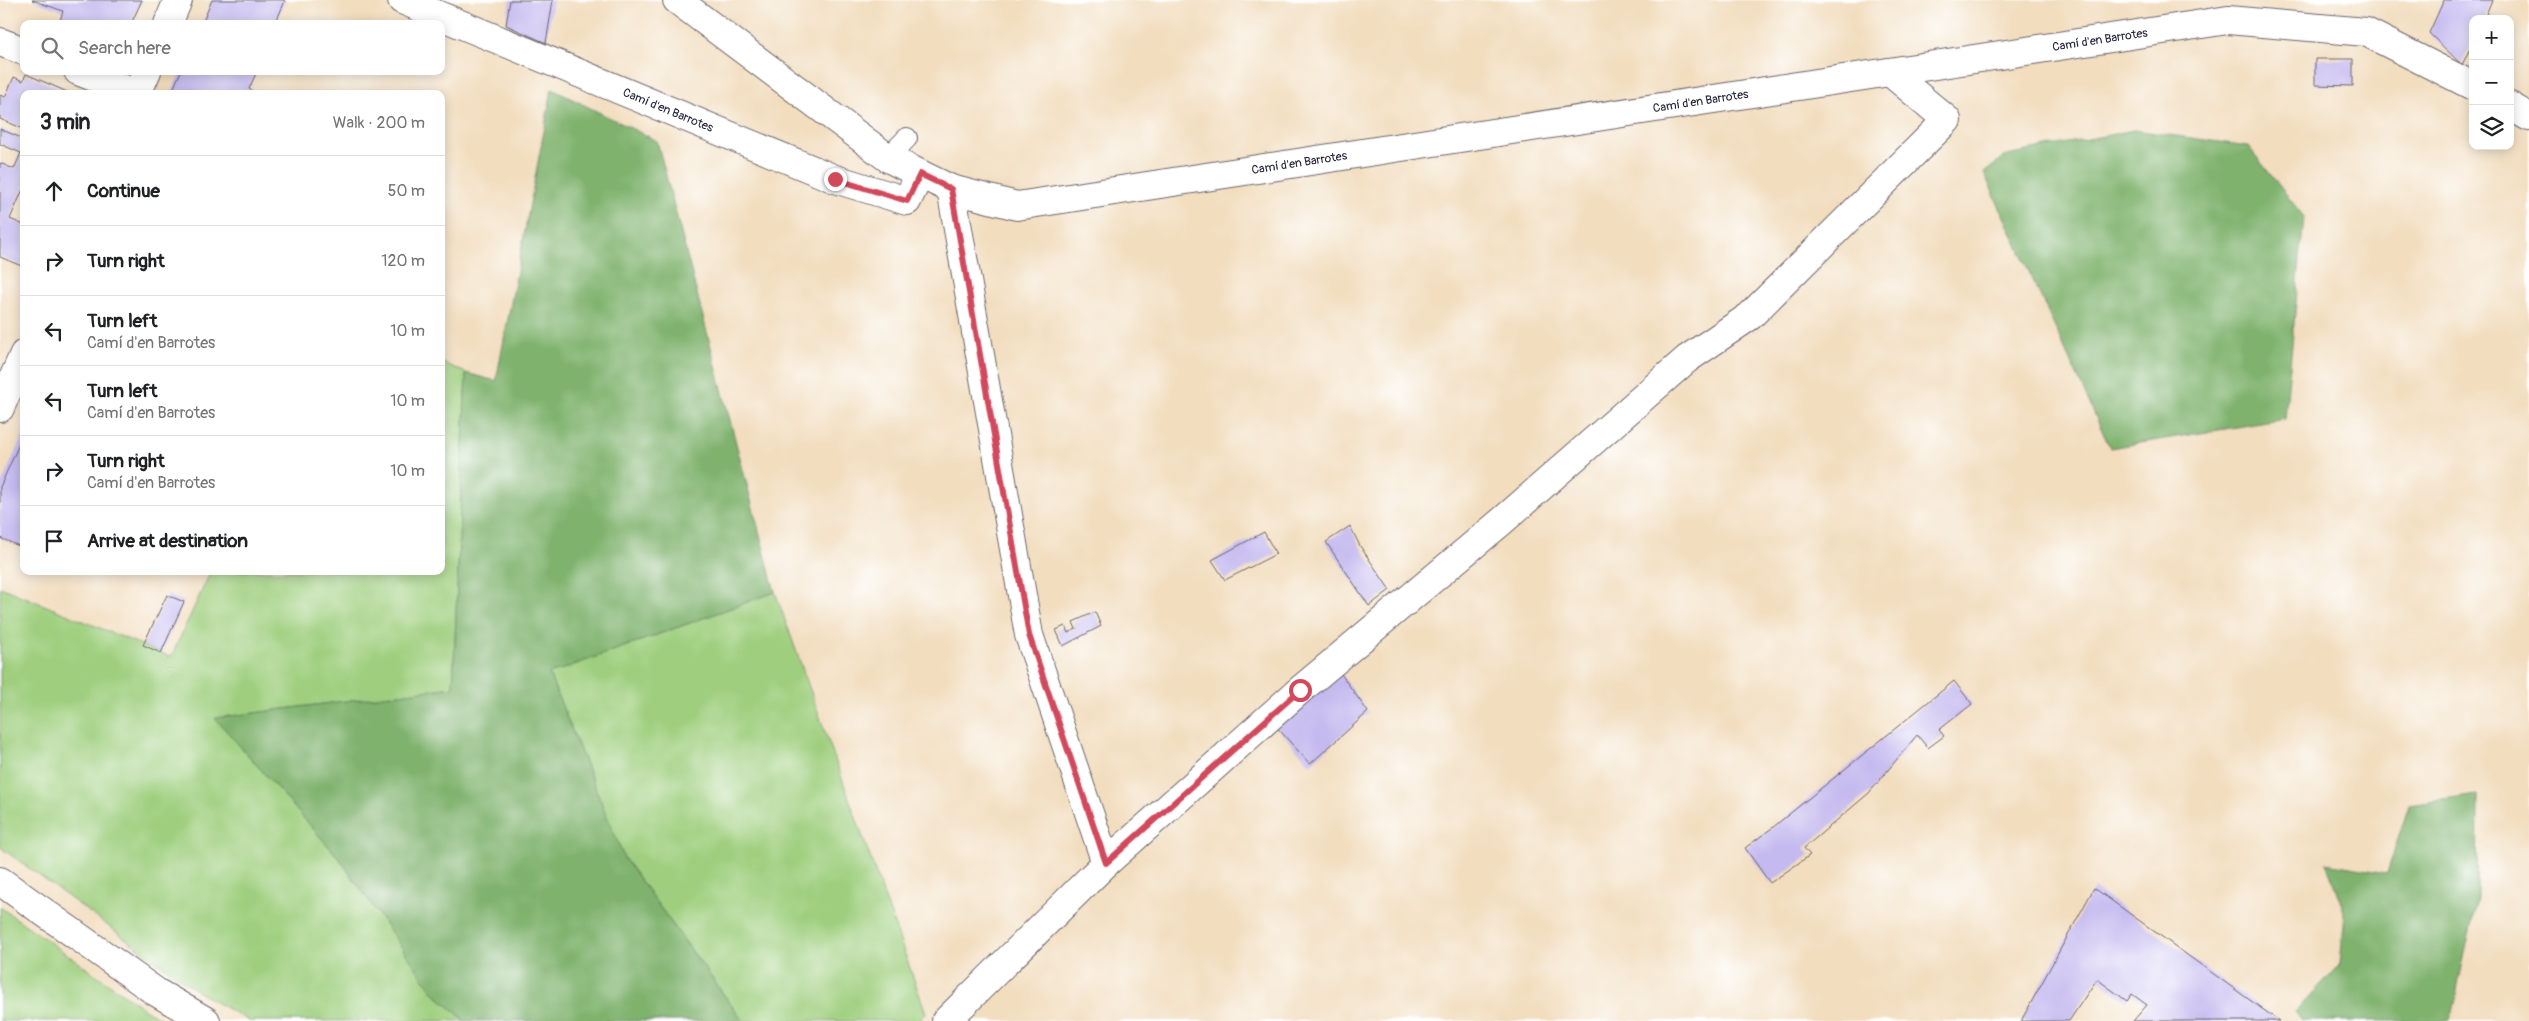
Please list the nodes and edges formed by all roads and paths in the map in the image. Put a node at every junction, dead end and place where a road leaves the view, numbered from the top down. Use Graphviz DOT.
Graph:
graph roads {
  1 [pos="178,0"];
  2 [pos="402,0"];
  3 [pos="677,0"];
  4 [pos="170,20"];
  5 [pos="0,42"];
  6 [pos="20,50"];
  7 [pos="1890,72"];
  8 [pos="88,75"];
  9 [pos="145,75"];
  10 [pos="2469,84"];
  11 [pos="127,90"];
  12 [pos="139,90"];
  13 [pos="2514,108"];
  14 [pos="2529,117"];
  15 [pos="907,138"];
  16 [pos="888,158"];
  17 [pos="920,174"];
  18 [pos="951,189"];
  19 [pos="20,363"];
  20 [pos="0,408"];
  21 [pos="1106,863"];
  22 [pos="0,881"];
  23 [pos="206,1021"];
  24 [pos="946,1021"];
  1 -- 4 [label="street"];
  2 -- 17 [label="street, Camí d'en Barrotes"];
  3 -- 16 [label="street, Camí d'en Barrotes"];
  5 -- 6 [label="street"];
  7 -- 10 [label="street, Camí d'en Barrotes"];
  7 -- 18 [label="street, Camí d'en Barrotes"];
  7 -- 21 [label="street"];
  8 -- 11 [label="street"];
  9 -- 12 [label="street"];
  13 -- 14 [label="street"];
  15 -- 16 [label="lane"];
  16 -- 17 [label="street, Camí d'en Barrotes"];
  17 -- 18 [label="street, Camí d'en Barrotes"];
  18 -- 21 [label="street"];
  19 -- 20 [label="street"];
  21 -- 24 [label="street"];
  22 -- 23 [label="street"];
}
